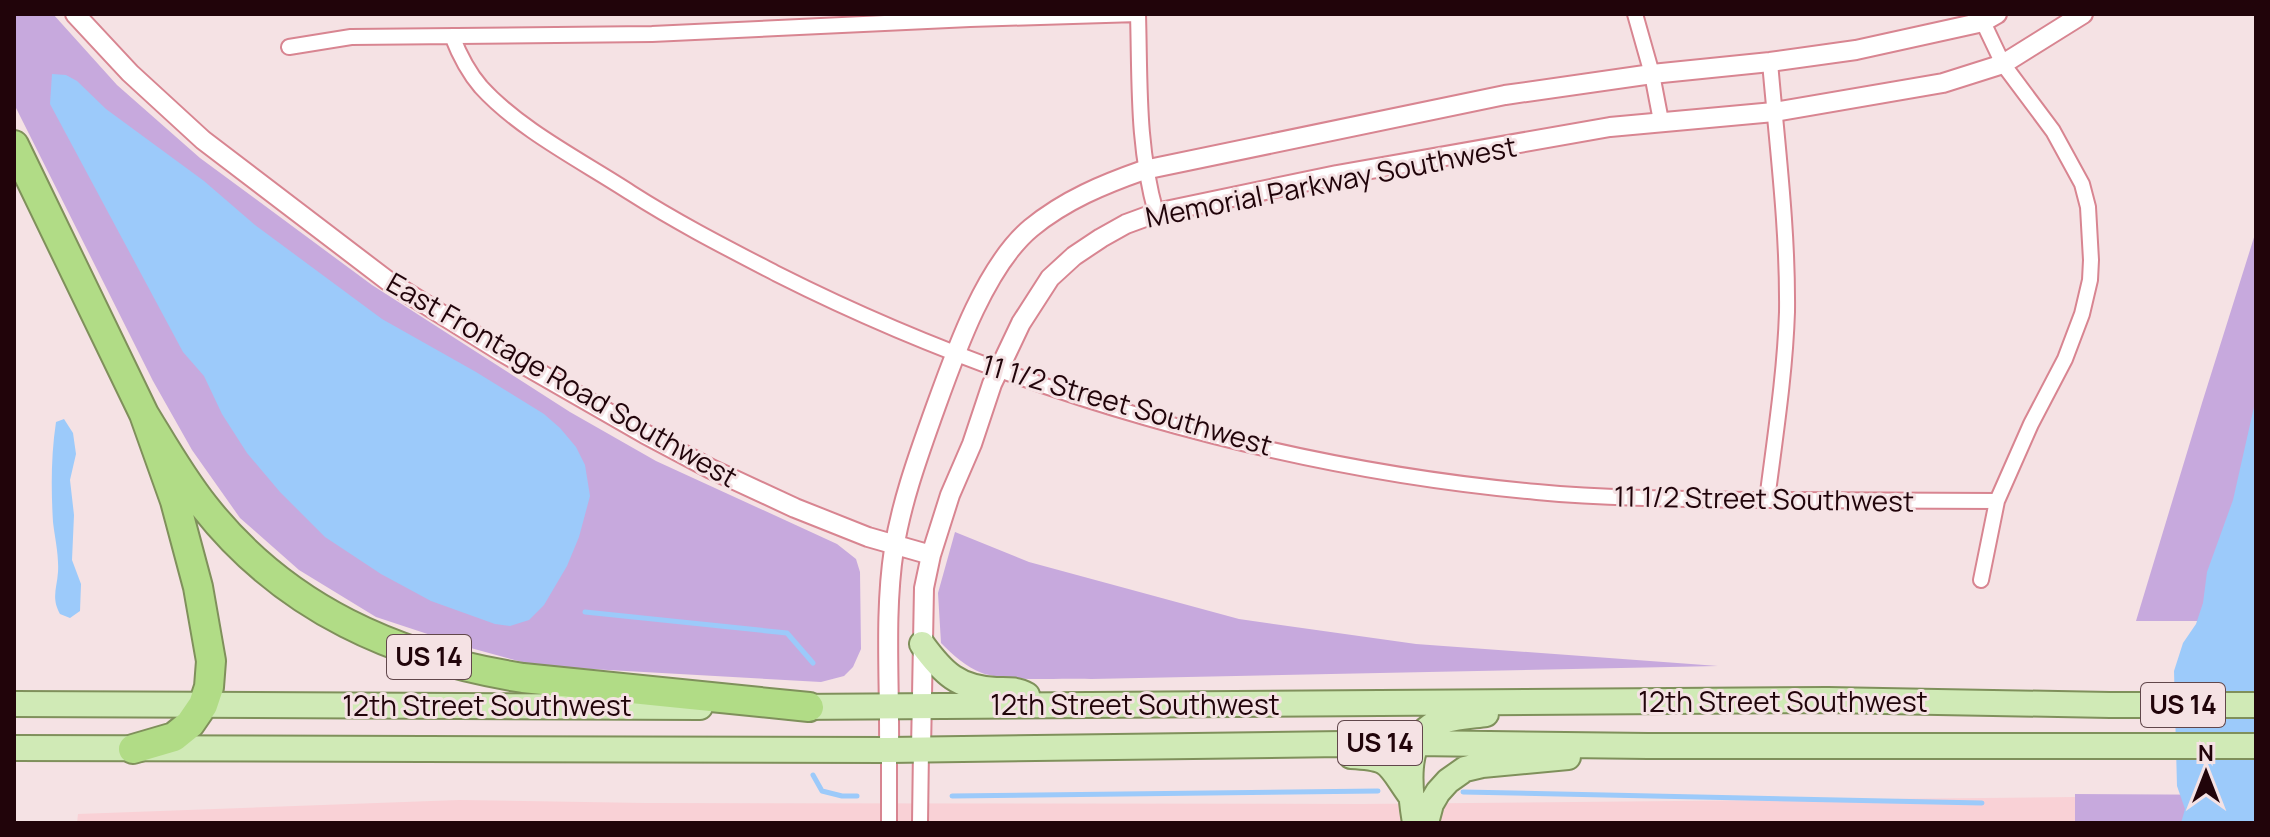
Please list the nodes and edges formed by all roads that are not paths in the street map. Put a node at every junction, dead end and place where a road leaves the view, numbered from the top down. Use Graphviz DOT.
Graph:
graph roads {
  1 [pos="75,14"];
  2 [pos="1138,14"];
  3 [pos="1635,14"];
  4 [pos="2083,14"];
  5 [pos="1990,18"];
  6 [pos="452,36"];
  7 [pos="289,47"];
  8 [pos="1770,62"];
  9 [pos="2003,64"];
  10 [pos="1652,74"];
  11 [pos="1774,112"];
  12 [pos="1661,121"];
  13 [pos="14,145"];
  14 [pos="1144,170"];
  15 [pos="1156,213"];
  16 [pos="955,353"];
  17 [pos="999,368"];
  18 [pos="144,414"];
  19 [pos="1767,500"];
  20 [pos="1997,501"];
  21 [pos="895,546"];
  22 [pos="931,555"];
  23 [pos="1981,580"];
  24 [pos="922,644"];
  25 [pos="1568,702"];
  26 [pos="14,704"];
  27 [pos="203,705"];
  28 [pos="2256,705"];
  29 [pos="922,706"];
  30 [pos="809,707"];
  31 [pos="889,707"];
  32 [pos="1046,707"];
  33 [pos="1416,743"];
  34 [pos="1303,744"];
  35 [pos="1648,746"];
  36 [pos="2256,746"];
  37 [pos="14,748"];
  38 [pos="133,749"];
  39 [pos="921,749"];
  40 [pos="889,750"];
  41 [pos="1410,795"];
  42 [pos="889,823"];
  43 [pos="920,823"];
  44 [pos="1415,823"];
  45 [pos="1426,823"];
  1 -- 21 [label="street, East Frontage Road Southwest"];
  2 -- 6 [label="street"];
  2 -- 14 [label="street"];
  3 -- 10 [label="street"];
  4 -- 9 [label="street, Memorial Parkway Southwest"];
  5 -- 8 [label="street, Memorial Parkway Southwest"];
  5 -- 9 [label="street"];
  6 -- 7 [label="street"];
  6 -- 16 [label="street, 11 1/2 Street Southwest"];
  8 -- 10 [label="street, Memorial Parkway Southwest"];
  8 -- 11 [label="street"];
  9 -- 11 [label="street, Memorial Parkway Southwest"];
  9 -- 20 [label="street"];
  10 -- 12 [label="street"];
  10 -- 14 [label="street, Memorial Parkway Southwest"];
  11 -- 12 [label="street, Memorial Parkway Southwest"];
  11 -- 19 [label="street"];
  12 -- 15 [label="street, Memorial Parkway Southwest"];
  13 -- 18 [label="highway, US 14"];
  14 -- 15 [label="street"];
  14 -- 16 [label="street, Memorial Parkway Southwest"];
  15 -- 17 [label="street, Memorial Parkway Southwest"];
  16 -- 17 [label="street, 11 1/2 Street Southwest"];
  16 -- 21 [label="street, Memorial Parkway Southwest"];
  17 -- 19 [label="street, 11 1/2 Street Southwest"];
  17 -- 22 [label="street, Memorial Parkway Southwest"];
  18 -- 27 [label="highway"];
  18 -- 30 [label="highway, US 14"];
  19 -- 20 [label="street, 11 1/2 Street Southwest"];
  20 -- 23 [label="street"];
  21 -- 22 [label="street, East Frontage Road Southwest"];
  21 -- 31 [label="street, Memorial Parkway Southwest"];
  22 -- 24 [label="street, Memorial Parkway Southwest"];
  24 -- 29 [label="street, Memorial Parkway Southwest"];
  24 -- 32 [label="main road"];
  25 -- 28 [label="main road, 12th Street Southwest / US 14"];
  25 -- 32 [label="main road, 12th Street Southwest / US 14"];
  25 -- 33 [label="main road"];
  26 -- 27 [label="main road, 12th Street Southwest"];
  27 -- 30 [label="main road, 12th Street Southwest"];
  27 -- 38 [label="highway"];
  29 -- 31 [label="main road, 12th Street Southwest / US 14"];
  29 -- 32 [label="main road, 12th Street Southwest / US 14"];
  29 -- 39 [label="street, Memorial Parkway Southwest"];
  30 -- 31 [label="main road, 12th Street Southwest / US 14"];
  31 -- 40 [label="street, Memorial Parkway Southwest"];
  33 -- 34 [label="main road, 12th Street Southwest / US 14"];
  33 -- 35 [label="main road, 12th Street Southwest / US 14"];
  33 -- 41 [label="main road"];
  34 -- 39 [label="main road, 12th Street Southwest / US 14"];
  34 -- 41 [label="main road"];
  35 -- 36 [label="main road, 12th Street Southwest / US 14"];
  35 -- 45 [label="main road"];
  37 -- 38 [label="main road, 12th Street Southwest / US 14"];
  38 -- 40 [label="main road, 12th Street Southwest / US 14"];
  39 -- 40 [label="main road, 12th Street Southwest / US 14"];
  39 -- 43 [label="street, Memorial Parkway Southwest"];
  40 -- 42 [label="street, Memorial Parkway Southwest"];
  41 -- 44 [label="main road"];
}
